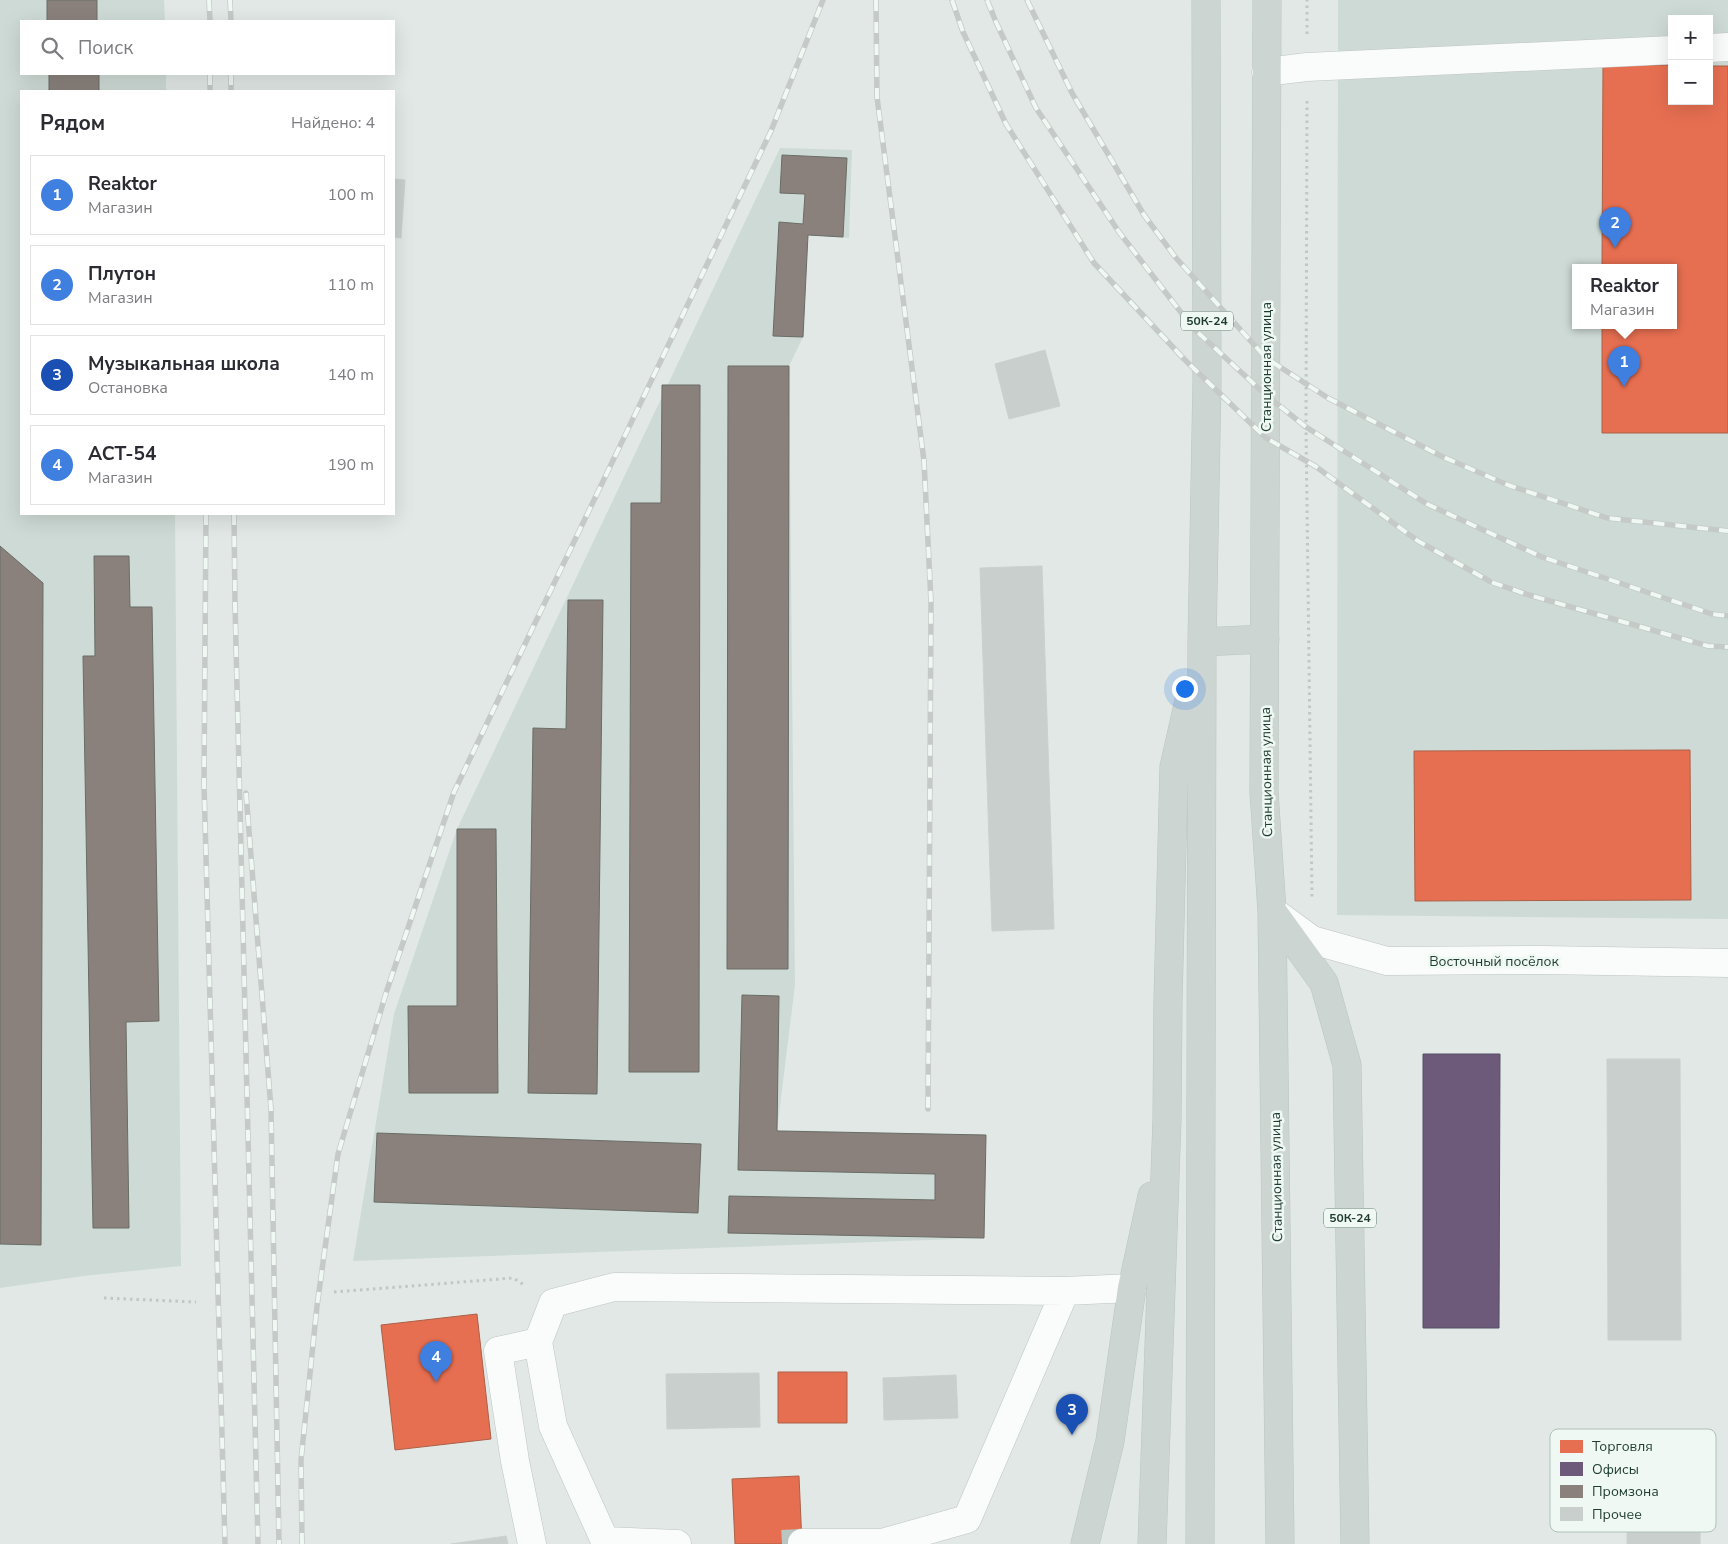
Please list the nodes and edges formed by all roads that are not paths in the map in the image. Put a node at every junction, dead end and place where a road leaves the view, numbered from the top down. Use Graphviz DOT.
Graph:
graph roads {
  1 [pos="1206,0"];
  2 [pos="1267,0"];
  3 [pos="1728,47"];
  4 [pos="1713,48"];
  5 [pos="1668,50"];
  6 [pos="1266,72"];
  7 [pos="1265,639"];
  8 [pos="1202,642"];
  9 [pos="1272,911"];
  10 [pos="1728,963"];
  11 [pos="1167,1119"];
  12 [pos="1132,1288"];
  13 [pos="1065,1291"];
  14 [pos="538,1342"];
  15 [pos="802,1543"];
  16 [pos="532,1544"];
  17 [pos="677,1544"];
  18 [pos="1085,1544"];
  19 [pos="1152,1544"];
  20 [pos="1200,1544"];
  21 [pos="1280,1544"];
  22 [pos="1355,1544"];
  1 -- 8 [label="main road, 50К-24"];
  2 -- 6 [label="main road, Станционная улица"];
  3 -- 4 [label="street"];
  5 -- 6 [label="street"];
  6 -- 7 [label="main road, Станционная улица"];
  7 -- 8 [label="main road"];
  7 -- 9 [label="main road, Станционная улица"];
  8 -- 11 [label="main road, 50К-24"];
  8 -- 20 [label="main road"];
  9 -- 10 [label="street, Восточный посёлок"];
  9 -- 21 [label="main road, Станционная улица"];
  9 -- 22 [label="main road, 50К-24"];
  11 -- 12 [label="main road, 50К-24"];
  11 -- 19 [label="main road"];
  12 -- 13 [label="street"];
  12 -- 18 [label="main road, 50К-24"];
  13 -- 14 [label="street"];
  13 -- 15 [label="street"];
  14 -- 16 [label="street"];
  14 -- 17 [label="street"];
}
